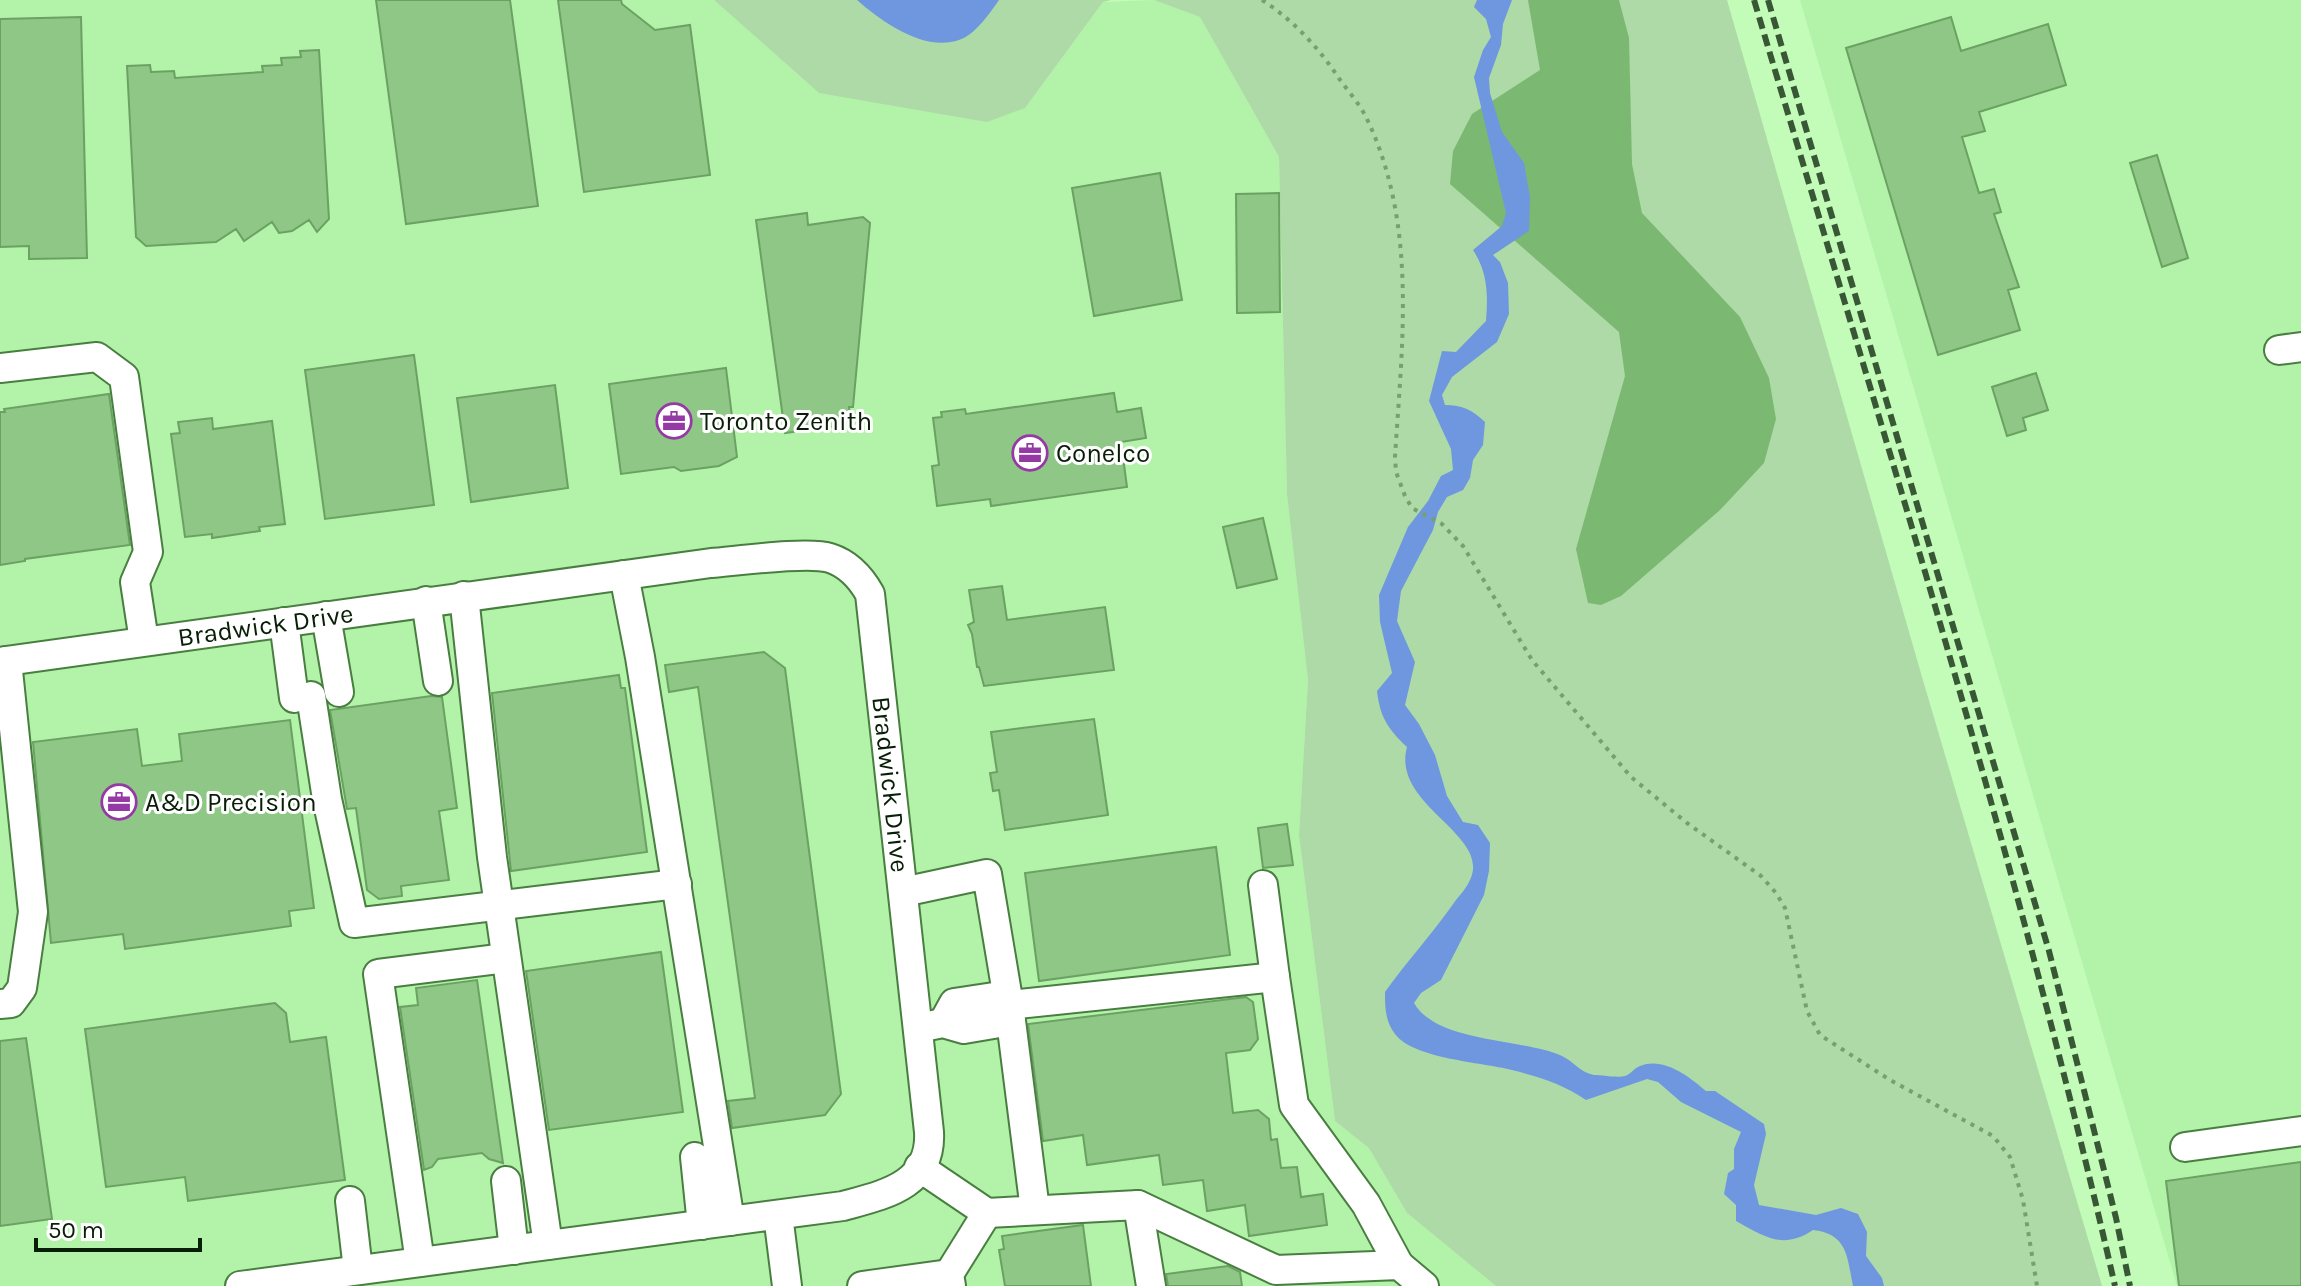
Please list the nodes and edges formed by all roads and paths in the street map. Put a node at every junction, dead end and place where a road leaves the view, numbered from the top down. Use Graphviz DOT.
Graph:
graph roads {
  1 [pos="1262,0"];
  2 [pos="0,368"];
  3 [pos="624,575"];
  4 [pos="464,596"];
  5 [pos="426,601"];
  6 [pos="326,616"];
  7 [pos="284,622"];
  8 [pos="144,641"];
  9 [pos="3,661"];
  10 [pos="438,681"];
  11 [pos="315,696"];
  12 [pos="677,884"];
  13 [pos="1263,885"];
  14 [pos="903,892"];
  15 [pos="499,905"];
  16 [pos="506,958"];
  17 [pos="1275,977"];
  18 [pos="0,1004"];
  19 [pos="1009,1007"];
  20 [pos="930,1025"];
  21 [pos="2301,1131"];
  22 [pos="2185,1147"];
  23 [pos="695,1157"];
  24 [pos="919,1167"];
  25 [pos="506,1181"];
  26 [pos="350,1201"];
  27 [pos="1138,1205"];
  28 [pos="1035,1210"];
  29 [pos="987,1213"];
  30 [pos="778,1215"];
  31 [pos="730,1221"];
  32 [pos="702,1225"];
  33 [pos="548,1245"];
  34 [pos="514,1250"];
  35 [pos="420,1262"];
  36 [pos="1399,1265"];
  37 [pos="358,1270"];
  38 [pos="950,1280"];
  39 [pos="240,1286"];
  40 [pos="787,1286"];
  41 [pos="862,1286"];
  42 [pos="1151,1286"];
  43 [pos="1424,1286"];
  44 [pos="2037,1286"];
  1 -- 44 [label="path"];
  2 -- 8 [label="street"];
  3 -- 4 [label="street, Bradwick Drive"];
  3 -- 12 [label="street"];
  3 -- 14 [label="street, Bradwick Drive"];
  4 -- 5 [label="street, Bradwick Drive"];
  4 -- 15 [label="street"];
  5 -- 6 [label="street, Bradwick Drive"];
  5 -- 10 [label="street"];
  6 -- 7 [label="street, Bradwick Drive"];
  6 -- 11 [label="street"];
  7 -- 8 [label="street, Bradwick Drive"];
  7 -- 11 [label="street"];
  8 -- 9 [label="street, Bradwick Drive"];
  9 -- 18 [label="street"];
  11 -- 15 [label="street"];
  12 -- 15 [label="street"];
  12 -- 31 [label="street"];
  13 -- 17 [label="street"];
  14 -- 19 [label="street"];
  14 -- 20 [label="street, Bradwick Drive"];
  15 -- 16 [label="street"];
  16 -- 33 [label="street"];
  16 -- 35 [label="street"];
  17 -- 19 [label="street"];
  17 -- 36 [label="street"];
  19 -- 20 [label="street"];
  19 -- 28 [label="street"];
  20 -- 24 [label="street, Bradwick Drive"];
  21 -- 22 [label="street"];
  23 -- 32 [label="street"];
  24 -- 29 [label="street"];
  24 -- 30 [label="street"];
  25 -- 34 [label="street"];
  26 -- 37 [label="street"];
  27 -- 28 [label="street"];
  27 -- 36 [label="street"];
  27 -- 42 [label="street"];
  28 -- 29 [label="street"];
  29 -- 38 [label="street"];
  30 -- 31 [label="street"];
  30 -- 40 [label="street"];
  31 -- 32 [label="street"];
  32 -- 33 [label="street"];
  33 -- 34 [label="street"];
  34 -- 35 [label="street"];
  35 -- 37 [label="street"];
  36 -- 43 [label="street"];
  37 -- 39 [label="street"];
  38 -- 41 [label="street"];
}
